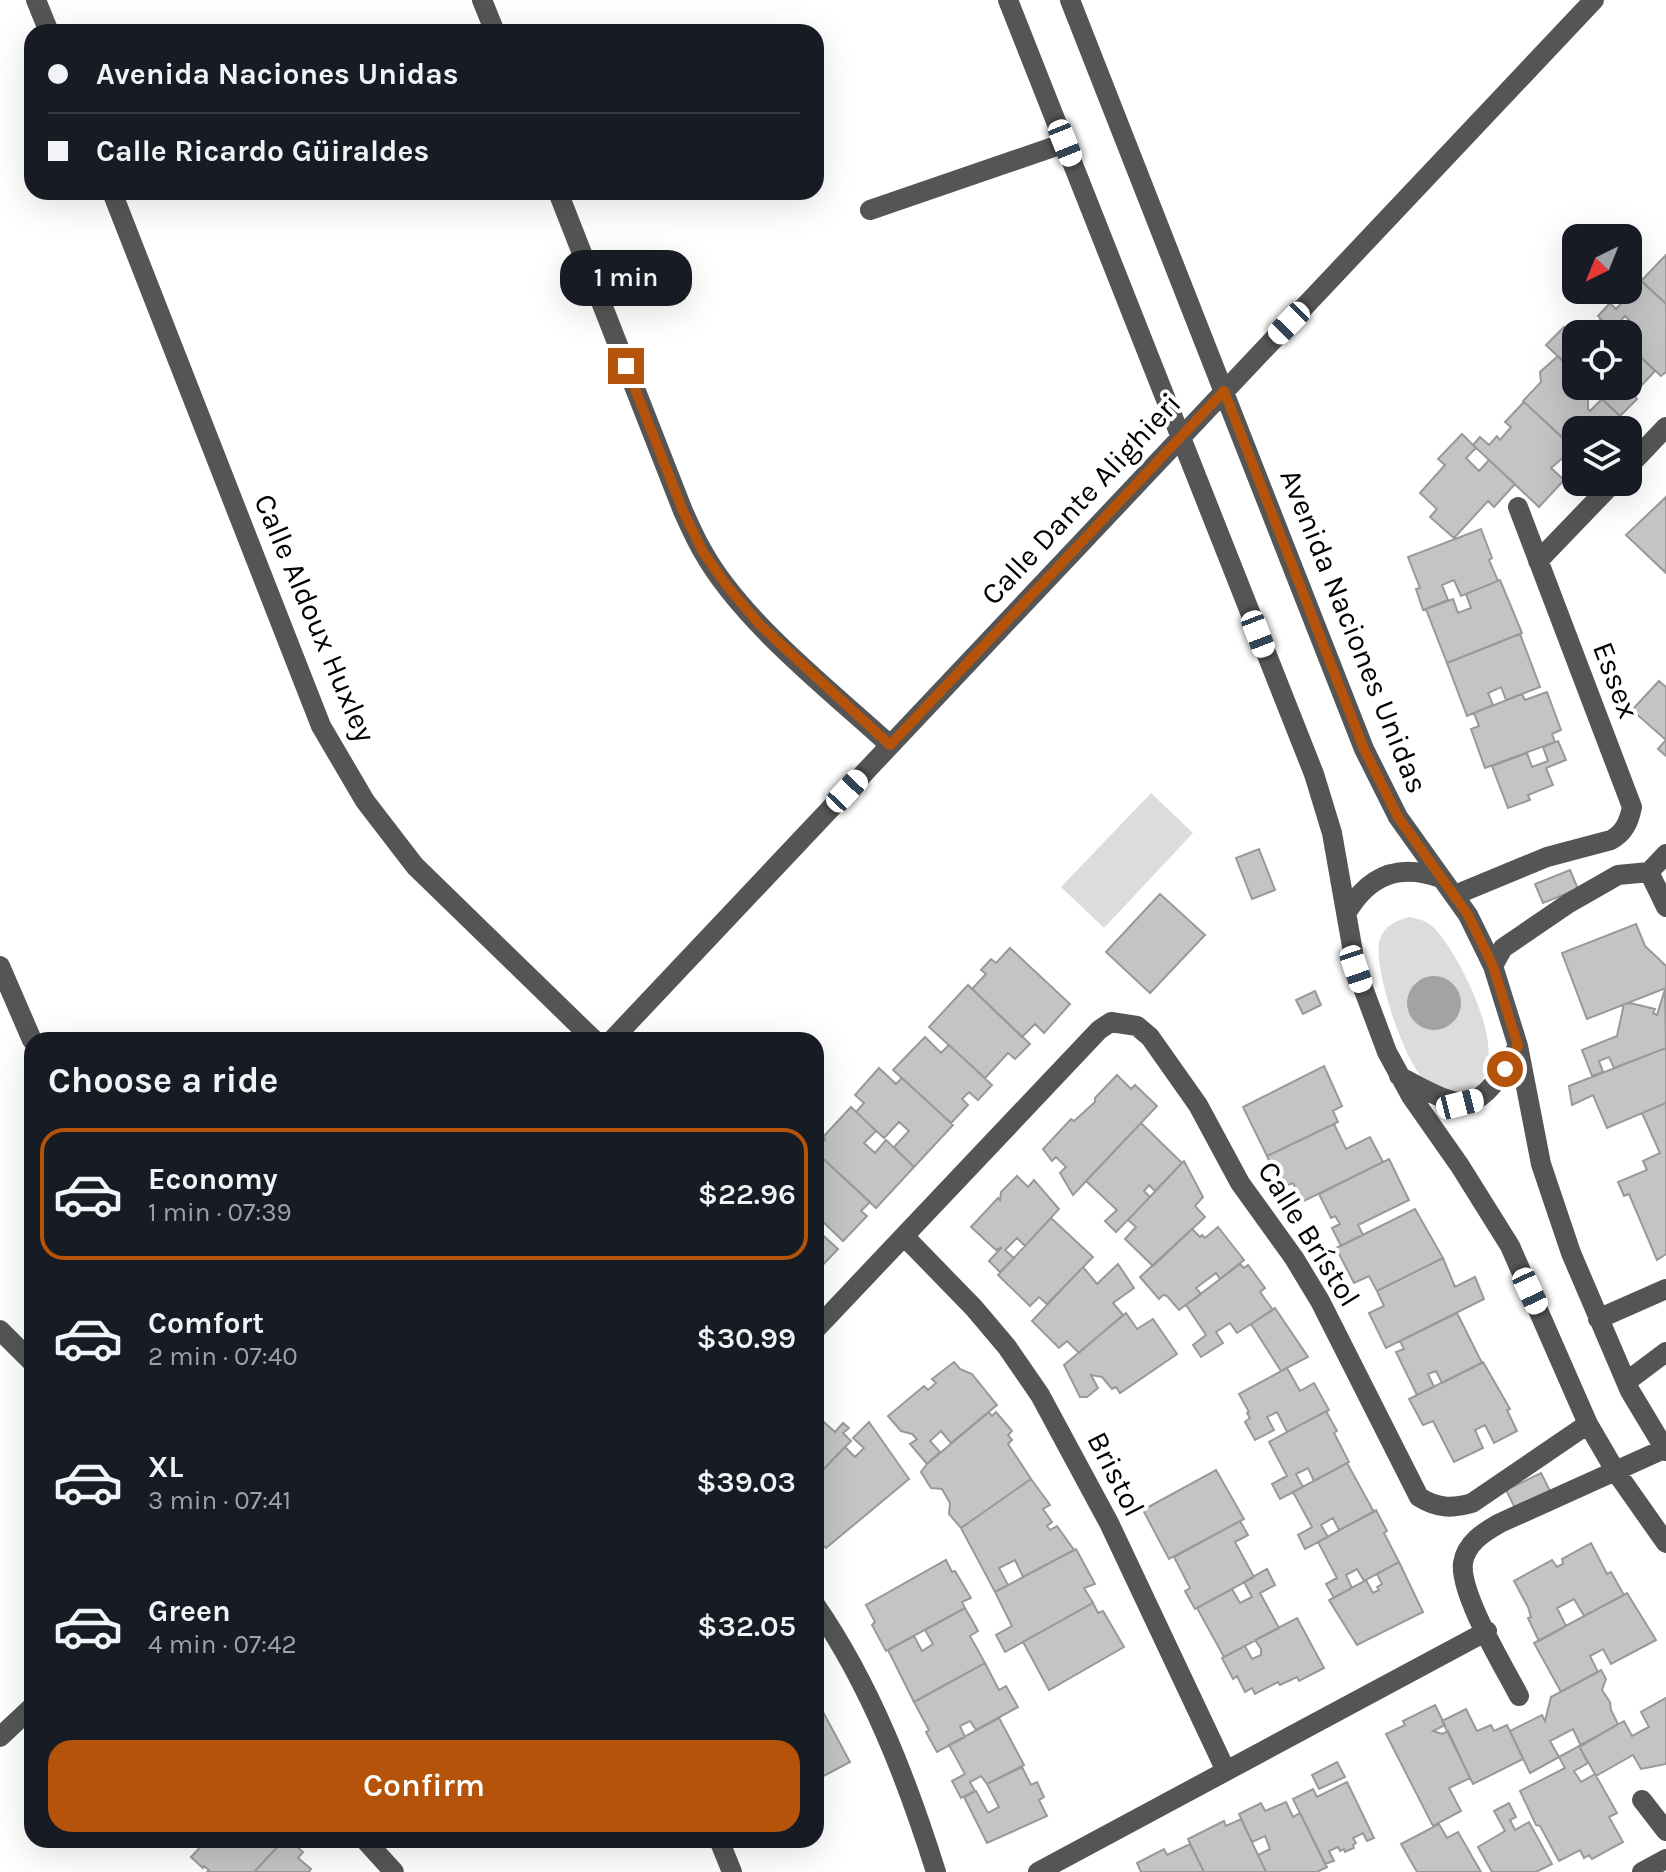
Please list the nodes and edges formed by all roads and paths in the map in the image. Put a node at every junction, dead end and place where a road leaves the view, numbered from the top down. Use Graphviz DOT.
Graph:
graph roads {
  1 [pos="36,0"];
  2 [pos="482,0"];
  3 [pos="1008,0"];
  4 [pos="1070,0"];
  5 [pos="1593,0"];
  6 [pos="46,24"];
  7 [pos="492,24"];
  8 [pos="1065,143"];
  9 [pos="115,200"];
  10 [pos="561,200"];
  11 [pos="870,210"];
  12 [pos="1224,391"];
  13 [pos="1666,427"];
  14 [pos="1181,437"];
  15 [pos="1642,452"];
  16 [pos="1601,496"];
  17 [pos="1518,507"];
  18 [pos="1538,561"];
  19 [pos="890,745"];
  20 [pos="1666,854"];
  21 [pos="1649,872"];
  22 [pos="1441,878"];
  23 [pos="1455,895"];
  24 [pos="1666,907"];
  25 [pos="1347,912"];
  26 [pos="0,966"];
  27 [pos="1493,966"];
  28 [pos="29,1032"];
  29 [pos="586,1032"];
  30 [pos="620,1032"];
  31 [pos="1518,1046"];
  32 [pos="1399,1076"];
  33 [pos="904,1236"];
  34 [pos="1666,1289"];
  35 [pos="1598,1319"];
  36 [pos="824,1321"];
  37 [pos="0,1330"];
  38 [pos="1666,1352"];
  39 [pos="24,1354"];
  40 [pos="1626,1382"];
  41 [pos="1588,1424"];
  42 [pos="1665,1450"];
  43 [pos="1616,1472"];
  44 [pos="1666,1543"];
  45 [pos="824,1620"];
  46 [pos="1487,1631"];
  47 [pos="1519,1696"];
  48 [pos="24,1714"];
  49 [pos="0,1737"];
  50 [pos="1226,1771"];
  51 [pos="1642,1800"];
  52 [pos="1666,1831"];
  53 [pos="372,1848"];
  54 [pos="722,1848"];
  55 [pos="1666,1859"];
  56 [pos="394,1872"];
  57 [pos="732,1872"];
  58 [pos="936,1872"];
  59 [pos="1038,1872"];
  60 [pos="1642,1872"];
  1 -- 6 [label="street"];
  2 -- 7 [label="street"];
  3 -- 8 [label="street"];
  4 -- 12 [label="street, Avenida Naciones Unidas"];
  5 -- 12 [label="street, Calle Dante Alighieri"];
  8 -- 11 [label="street"];
  8 -- 14 [label="street"];
  9 -- 29 [label="street, Calle Aldoux Huxley"];
  10 -- 19 [label="street"];
  12 -- 14 [label="street, Calle Dante Alighieri"];
  12 -- 22 [label="street, Avenida Naciones Unidas"];
  13 -- 15 [label="street"];
  14 -- 19 [label="street, Calle Dante Alighieri"];
  14 -- 25 [label="street"];
  16 -- 18 [label="street"];
  17 -- 18 [label="street, Essex"];
  18 -- 23 [label="street, Essex"];
  19 -- 30 [label="street, Calle Dante Alighieri"];
  20 -- 21 [label="street"];
  21 -- 24 [label="street"];
  21 -- 27 [label="street"];
  22 -- 23 [label="street, Avenida Naciones Unidas"];
  22 -- 25 [label="street"];
  23 -- 27 [label="street, Avenida Naciones Unidas"];
  25 -- 32 [label="street"];
  26 -- 28 [label="street"];
  27 -- 31 [label="street, Avenida Naciones Unidas"];
  31 -- 32 [label="street"];
  31 -- 35 [label="street, Avenida Naciones Unidas"];
  32 -- 41 [label="street"];
  33 -- 36 [label="street"];
  33 -- 41 [label="street, Calle Brístol"];
  33 -- 50 [label="street, Bristol"];
  34 -- 35 [label="street"];
  35 -- 40 [label="street, Avenida Naciones Unidas"];
  37 -- 39 [label="street"];
  38 -- 40 [label="street"];
  40 -- 42 [label="street, Avenida Naciones Unidas"];
  41 -- 43 [label="street"];
  42 -- 43 [label="street"];
  43 -- 44 [label="street"];
  43 -- 46 [label="street"];
  45 -- 58 [label="street"];
  46 -- 47 [label="street"];
  46 -- 50 [label="street"];
  48 -- 49 [label="street"];
  50 -- 59 [label="street"];
  51 -- 52 [label="street"];
  53 -- 56 [label="street"];
  54 -- 57 [label="street"];
  55 -- 60 [label="street"];
}
